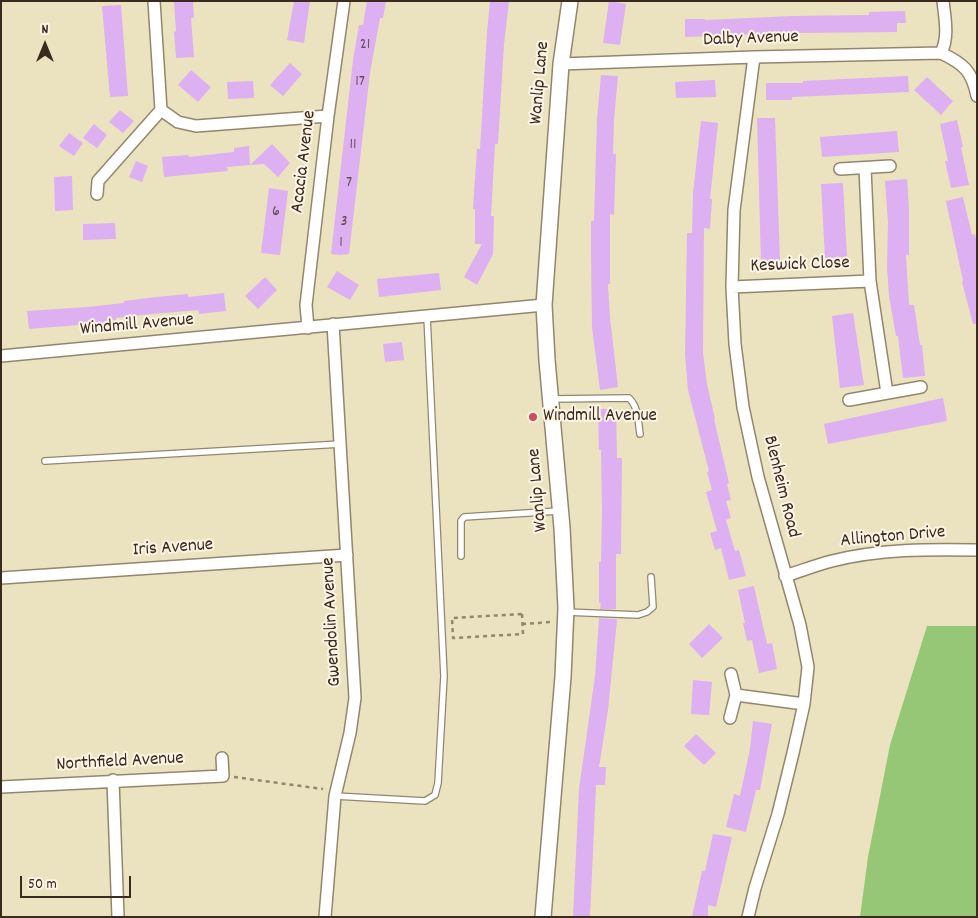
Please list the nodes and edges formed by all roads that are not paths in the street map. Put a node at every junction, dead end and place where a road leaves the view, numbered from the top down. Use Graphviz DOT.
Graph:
graph roads {
  1 [pos="154,1"];
  2 [pos="344,1"];
  3 [pos="570,1"];
  4 [pos="943,1"];
  5 [pos="941,54"];
  6 [pos="754,57"];
  7 [pos="561,64"];
  8 [pos="977,96"];
  9 [pos="161,110"];
  10 [pos="328,116"];
  11 [pos="890,166"];
  12 [pos="864,168"];
  13 [pos="840,169"];
  14 [pos="97,194"];
  15 [pos="870,281"];
  16 [pos="732,286"];
  17 [pos="544,305"];
  18 [pos="427,316"];
  19 [pos="333,324"];
  20 [pos="308,328"];
  21 [pos="1,356"];
  22 [pos="921,387"];
  23 [pos="887,393"];
  24 [pos="551,400"];
  25 [pos="848,400"];
  26 [pos="640,434"];
  27 [pos="341,444"];
  28 [pos="46,462"];
  29 [pos="561,511"];
  30 [pos="977,550"];
  31 [pos="347,554"];
  32 [pos="462,556"];
  33 [pos="785,576"];
  34 [pos="651,577"];
  35 [pos="1,578"];
  36 [pos="566,617"];
  37 [pos="731,674"];
  38 [pos="736,694"];
  39 [pos="804,704"];
  40 [pos="730,718"];
  41 [pos="222,758"];
  42 [pos="113,780"];
  43 [pos="1,787"];
  44 [pos="336,794"];
  45 [pos="118,917"];
  46 [pos="325,917"];
  47 [pos="543,917"];
  48 [pos="748,917"];
  1 -- 9 [label="street"];
  2 -- 10 [label="street, Acacia Avenue"];
  3 -- 7 [label="street, Wanlip Lane"];
  4 -- 5 [label="street"];
  5 -- 6 [label="street, Dalby Avenue"];
  5 -- 8 [label="street"];
  6 -- 7 [label="street, Dalby Avenue"];
  6 -- 16 [label="street, Blenheim Road"];
  7 -- 17 [label="street, Wanlip Lane"];
  9 -- 10 [label="street"];
  9 -- 14 [label="street"];
  10 -- 20 [label="street, Acacia Avenue"];
  11 -- 12 [label="street"];
  12 -- 13 [label="street"];
  12 -- 15 [label="street, Keswick Close"];
  15 -- 16 [label="street, Keswick Close"];
  15 -- 23 [label="street, Keswick Close"];
  16 -- 33 [label="street, Blenheim Road"];
  17 -- 18 [label="street, Windmill Avenue"];
  17 -- 24 [label="street, Wanlip Lane"];
  18 -- 19 [label="street, Windmill Avenue"];
  18 -- 44 [label="lane"];
  19 -- 20 [label="street, Windmill Avenue"];
  19 -- 27 [label="street, Gwendolin Avenue"];
  20 -- 21 [label="street, Windmill Avenue"];
  22 -- 23 [label="street"];
  23 -- 25 [label="street"];
  24 -- 26 [label="lane"];
  24 -- 29 [label="street, Wanlip Lane"];
  27 -- 28 [label="lane"];
  27 -- 31 [label="street, Gwendolin Avenue"];
  29 -- 32 [label="lane"];
  29 -- 36 [label="street, Wanlip Lane"];
  30 -- 33 [label="street, Allington Drive"];
  31 -- 35 [label="street, Iris Avenue"];
  31 -- 44 [label="street, Gwendolin Avenue"];
  33 -- 39 [label="street, Blenheim Road"];
  34 -- 36 [label="lane"];
  36 -- 47 [label="street, Wanlip Lane"];
  37 -- 38 [label="street"];
  38 -- 39 [label="street"];
  38 -- 40 [label="street"];
  39 -- 48 [label="street, Blenheim Road"];
  41 -- 42 [label="street, Northfield Avenue"];
  42 -- 43 [label="street, Northfield Avenue"];
  42 -- 45 [label="street"];
  44 -- 46 [label="street, Gwendolin Avenue"];
}
